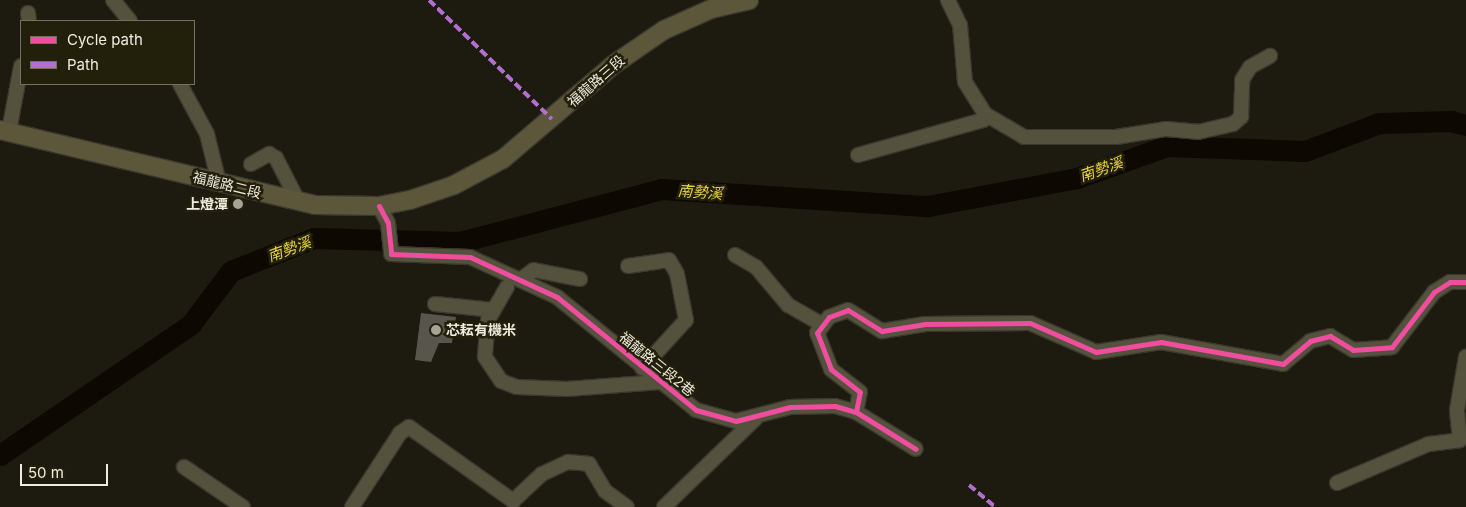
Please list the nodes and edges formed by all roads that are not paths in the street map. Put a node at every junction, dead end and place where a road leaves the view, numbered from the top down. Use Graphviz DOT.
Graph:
graph roads {
  1 [pos="113,0"];
  2 [pos="749,0"];
  3 [pos="948,0"];
  4 [pos="129,20"];
  5 [pos="1270,56"];
  6 [pos="20,70"];
  7 [pos="181,85"];
  8 [pos="985,114"];
  9 [pos="4,130"];
  10 [pos="858,155"];
  11 [pos="251,164"];
  12 [pos="219,183"];
  13 [pos="454,185"];
  14 [pos="298,201"];
  15 [pos="379,206"];
  16 [pos="735,255"];
  17 [pos="628,266"];
  18 [pos="580,279"];
  19 [pos="520,280"];
  20 [pos="1466,282"];
  21 [pos="507,287"];
  22 [pos="435,304"];
  23 [pos="494,310"];
  24 [pos="823,325"];
  25 [pos="1466,357"];
  26 [pos="642,368"];
  27 [pos="660,382"];
  28 [pos="856,412"];
  29 [pos="755,419"];
  30 [pos="916,449"];
  31 [pos="184,467"];
  32 [pos="1337,483"];
  33 [pos="243,507"];
  34 [pos="352,507"];
  35 [pos="627,507"];
  36 [pos="664,507"];
  1 -- 4 [label="street"];
  2 -- 13 [label="main road, 福龍路三段"];
  3 -- 8 [label="street"];
  5 -- 8 [label="street"];
  6 -- 9 [label="street"];
  7 -- 12 [label="street"];
  8 -- 10 [label="street"];
  9 -- 12 [label="main road, 福龍路二段"];
  11 -- 14 [label="street"];
  12 -- 14 [label="main road, 福龍路二段"];
  13 -- 15 [label="main road, 福龍路二段"];
  14 -- 15 [label="main road, 福龍路二段"];
  15 -- 19 [label="street, 福龍路三段2巷"];
  16 -- 24 [label="street"];
  17 -- 26 [label="street"];
  18 -- 19 [label="street"];
  19 -- 26 [label="street, 福龍路三段2巷"];
  20 -- 24 [label="street"];
  21 -- 23 [label="street"];
  22 -- 23 [label="street"];
  23 -- 27 [label="street"];
  24 -- 28 [label="street"];
  25 -- 32 [label="street"];
  26 -- 27 [label="street, 福龍路三段2巷"];
  27 -- 29 [label="street, 福龍路三段2巷"];
  28 -- 29 [label="street, 福龍路三段2巷"];
  28 -- 30 [label="street, 福龍路三段2巷"];
  29 -- 36 [label="street"];
  31 -- 33 [label="street"];
  34 -- 35 [label="street"];
}
